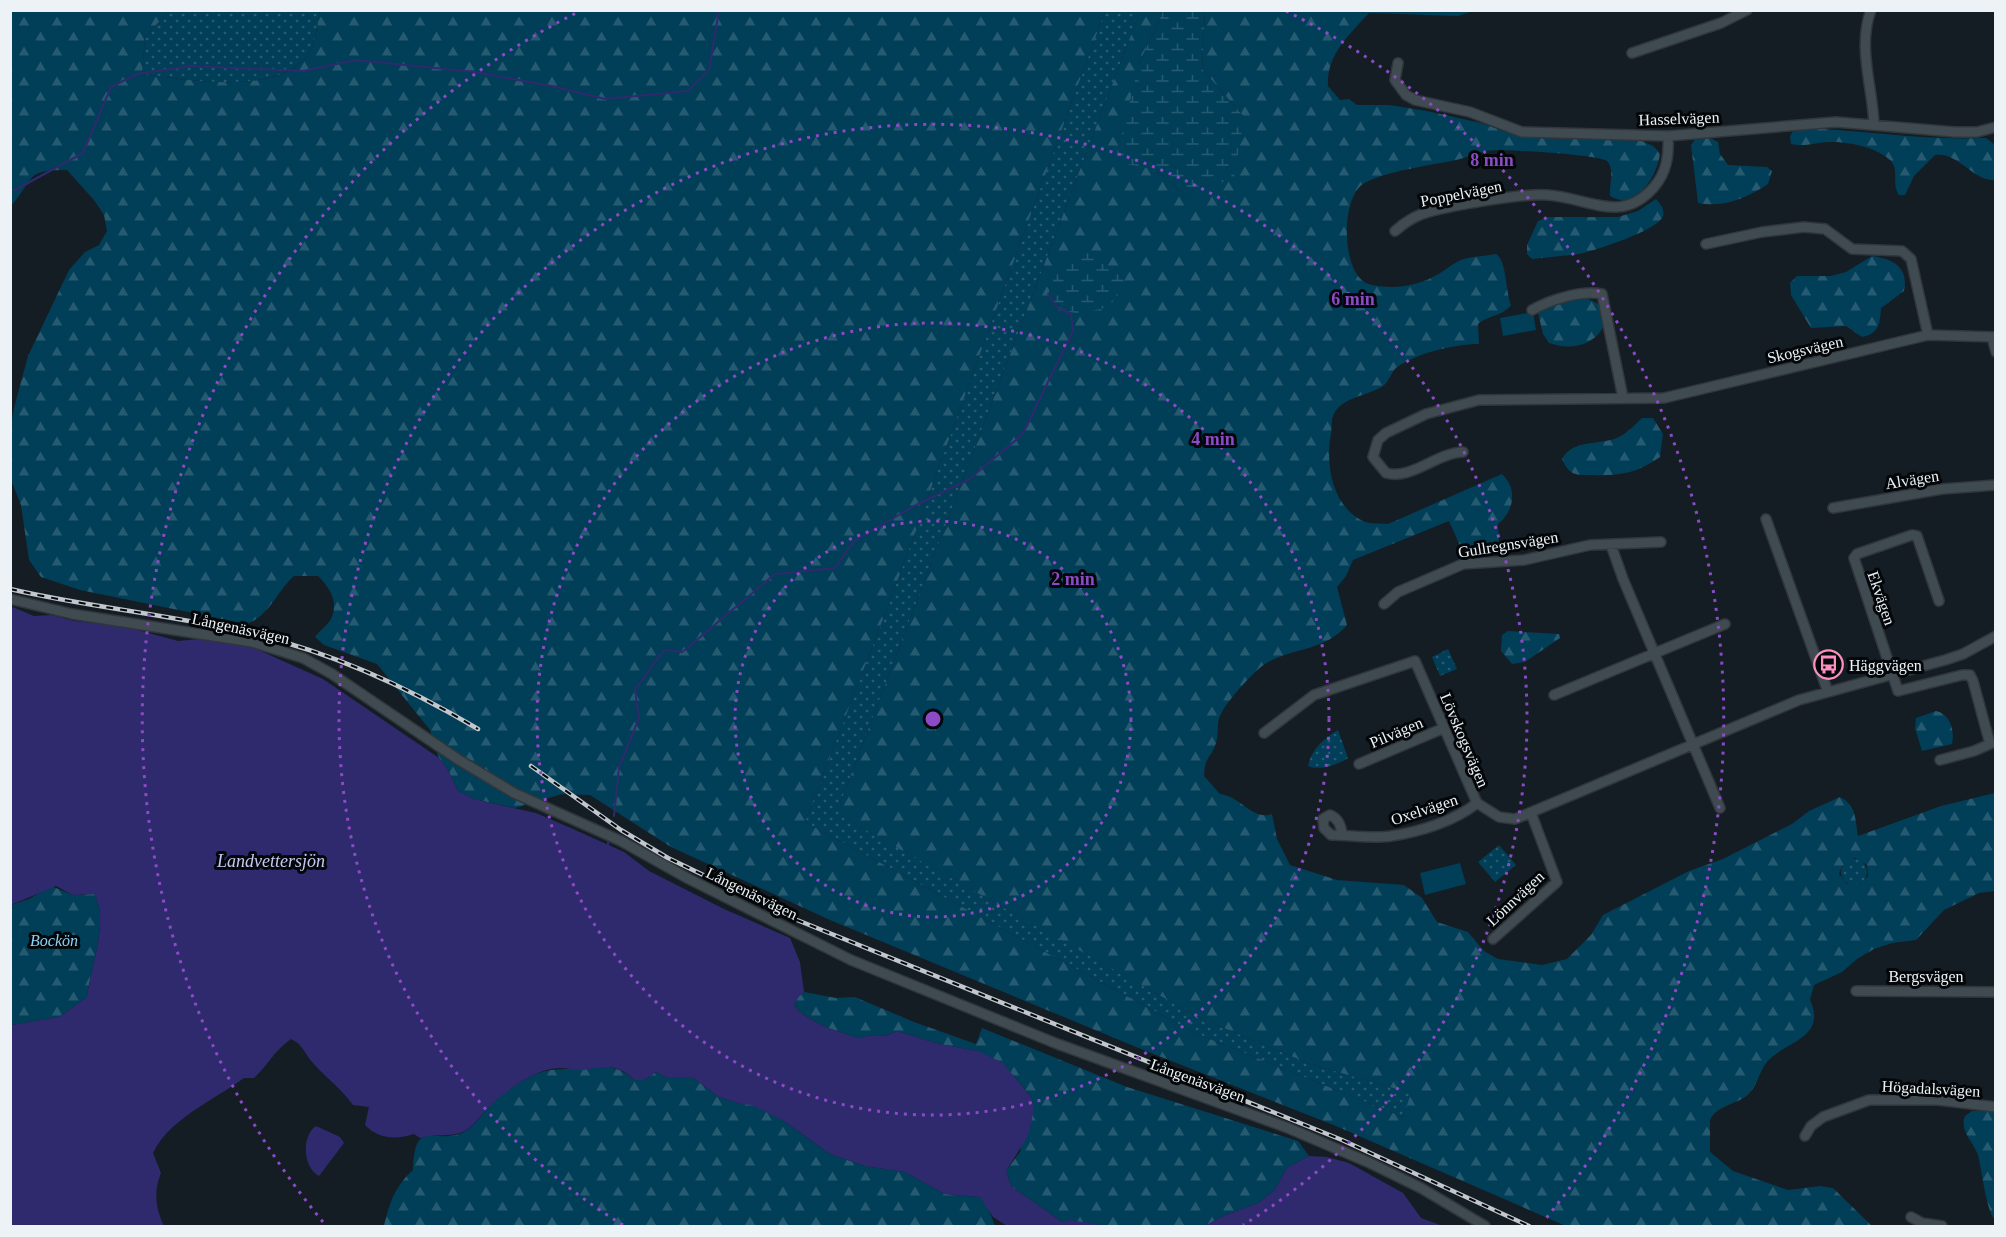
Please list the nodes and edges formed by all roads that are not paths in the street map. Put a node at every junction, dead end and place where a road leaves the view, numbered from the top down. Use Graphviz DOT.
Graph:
graph roads {
  1 [pos="1747,10"];
  2 [pos="1870,10"];
  3 [pos="1632,53"];
  4 [pos="1398,63"];
  5 [pos="1874,125"];
  6 [pos="1995,127"];
  7 [pos="1668,136"];
  8 [pos="1395,231"];
  9 [pos="1706,244"];
  10 [pos="1532,310"];
  11 [pos="1929,335"];
  12 [pos="1994,337"];
  13 [pos="1995,352"];
  14 [pos="1623,398"];
  15 [pos="1463,452"];
  16 [pos="1995,485"];
  17 [pos="1833,508"];
  18 [pos="1766,519"];
  19 [pos="1661,542"];
  20 [pos="1611,544"];
  21 [pos="10,599"];
  22 [pos="1939,601"];
  23 [pos="1384,604"];
  24 [pos="1725,624"];
  25 [pos="1995,636"];
  26 [pos="1654,652"];
  27 [pos="1892,676"];
  28 [pos="1828,692"];
  29 [pos="1554,695"];
  30 [pos="1444,728"];
  31 [pos="1264,733"];
  32 [pos="1691,743"];
  33 [pos="1940,760"];
  34 [pos="1359,764"];
  35 [pos="1477,803"];
  36 [pos="1720,808"];
  37 [pos="1531,813"];
  38 [pos="1342,834"];
  39 [pos="1493,939"];
  40 [pos="1856,991"];
  41 [pos="1995,992"];
  42 [pos="1995,1107"];
  43 [pos="1805,1136"];
  44 [pos="1911,1217"];
  45 [pos="1485,1227"];
  46 [pos="1942,1227"];
  1 -- 3 [label="street"];
  2 -- 5 [label="street"];
  4 -- 7 [label="street, Hasselvägen"];
  5 -- 6 [label="street, Hasselvägen"];
  5 -- 7 [label="street, Hasselvägen"];
  7 -- 8 [label="street, Poppelvägen"];
  9 -- 11 [label="street"];
  10 -- 14 [label="street"];
  11 -- 12 [label="street, Skogsvägen"];
  11 -- 14 [label="street, Skogsvägen"];
  12 -- 13 [label="street"];
  14 -- 15 [label="street, Skogsvägen"];
  16 -- 17 [label="street, Alvägen"];
  18 -- 28 [label="street"];
  19 -- 20 [label="street, Gullregnsvägen"];
  20 -- 23 [label="street, Gullregnsvägen"];
  20 -- 26 [label="street"];
  21 -- 45 [label="street, Långenäsvägen"];
  22 -- 27 [label="street, Ekvägen"];
  24 -- 26 [label="street"];
  25 -- 27 [label="street, Lövskogsvägen"];
  26 -- 29 [label="street"];
  26 -- 32 [label="street"];
  27 -- 28 [label="street, Lövskogsvägen"];
  27 -- 33 [label="street"];
  28 -- 32 [label="street, Lövskogsvägen"];
  30 -- 31 [label="street, Lövskogsvägen"];
  30 -- 34 [label="street, Pilvägen"];
  30 -- 35 [label="street, Lövskogsvägen"];
  32 -- 36 [label="street"];
  32 -- 37 [label="street, Lövskogsvägen"];
  35 -- 37 [label="street, Lövskogsvägen"];
  35 -- 38 [label="street, Oxelvägen"];
  37 -- 39 [label="street, Lönnvägen"];
  40 -- 41 [label="street, Bergsvägen"];
  42 -- 43 [label="street, Högadalsvägen"];
  44 -- 46 [label="street"];
}
